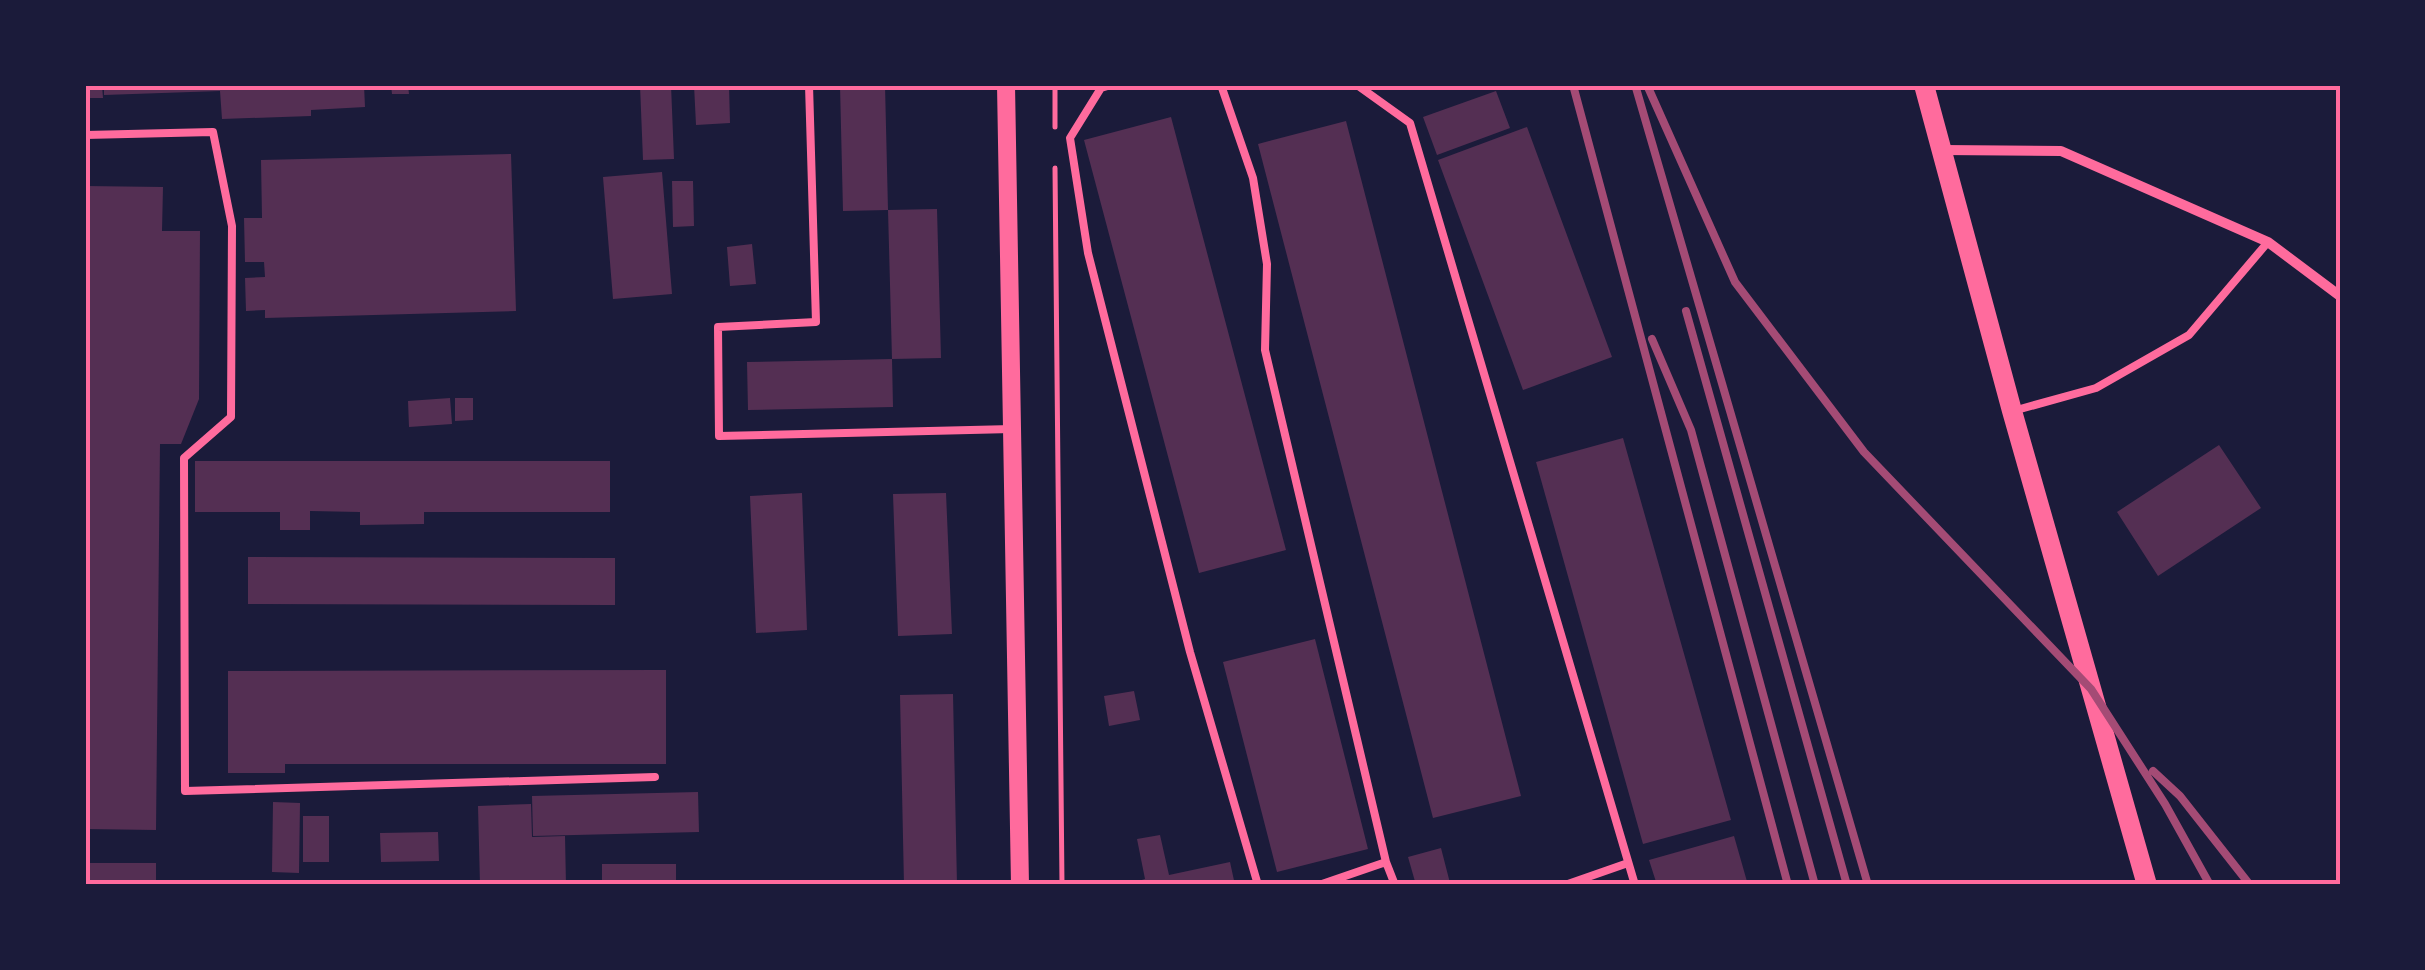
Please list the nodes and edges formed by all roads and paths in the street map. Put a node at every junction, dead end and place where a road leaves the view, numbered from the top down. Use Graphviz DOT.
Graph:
graph roads {
  1 [pos="809,85"];
  2 [pos="1006,85"];
  3 [pos="1054,85"];
  4 [pos="1112,85"];
  5 [pos="1221,85"];
  6 [pos="1357,85"];
  7 [pos="1924,85"];
  8 [pos="85,135"];
  9 [pos="1055,144"];
  10 [pos="1943,150"];
  11 [pos="1055,163"];
  12 [pos="2268,242"];
  13 [pos="2340,296"];
  14 [pos="2012,411"];
  15 [pos="1012,429"];
  16 [pos="656,777"];
  17 [pos="1386,862"];
  18 [pos="1628,863"];
  19 [pos="1020,885"];
  20 [pos="1062,885"];
  21 [pos="1258,885"];
  22 [pos="1319,885"];
  23 [pos="1396,885"];
  24 [pos="1566,885"];
  25 [pos="1635,885"];
  26 [pos="2147,885"];
  1 -- 15 [label="lane"];
  2 -- 15 [label="street"];
  3 -- 9 [label="path"];
  4 -- 21 [label="lane"];
  5 -- 17 [label="lane"];
  6 -- 18 [label="lane"];
  7 -- 10 [label="main road"];
  8 -- 16 [label="lane"];
  10 -- 12 [label="street"];
  10 -- 14 [label="main road"];
  11 -- 20 [label="path"];
  12 -- 13 [label="street"];
  12 -- 14 [label="lane"];
  14 -- 26 [label="main road"];
  15 -- 19 [label="street"];
  17 -- 22 [label="lane"];
  17 -- 23 [label="lane"];
  18 -- 24 [label="lane"];
  18 -- 25 [label="lane"];
}
